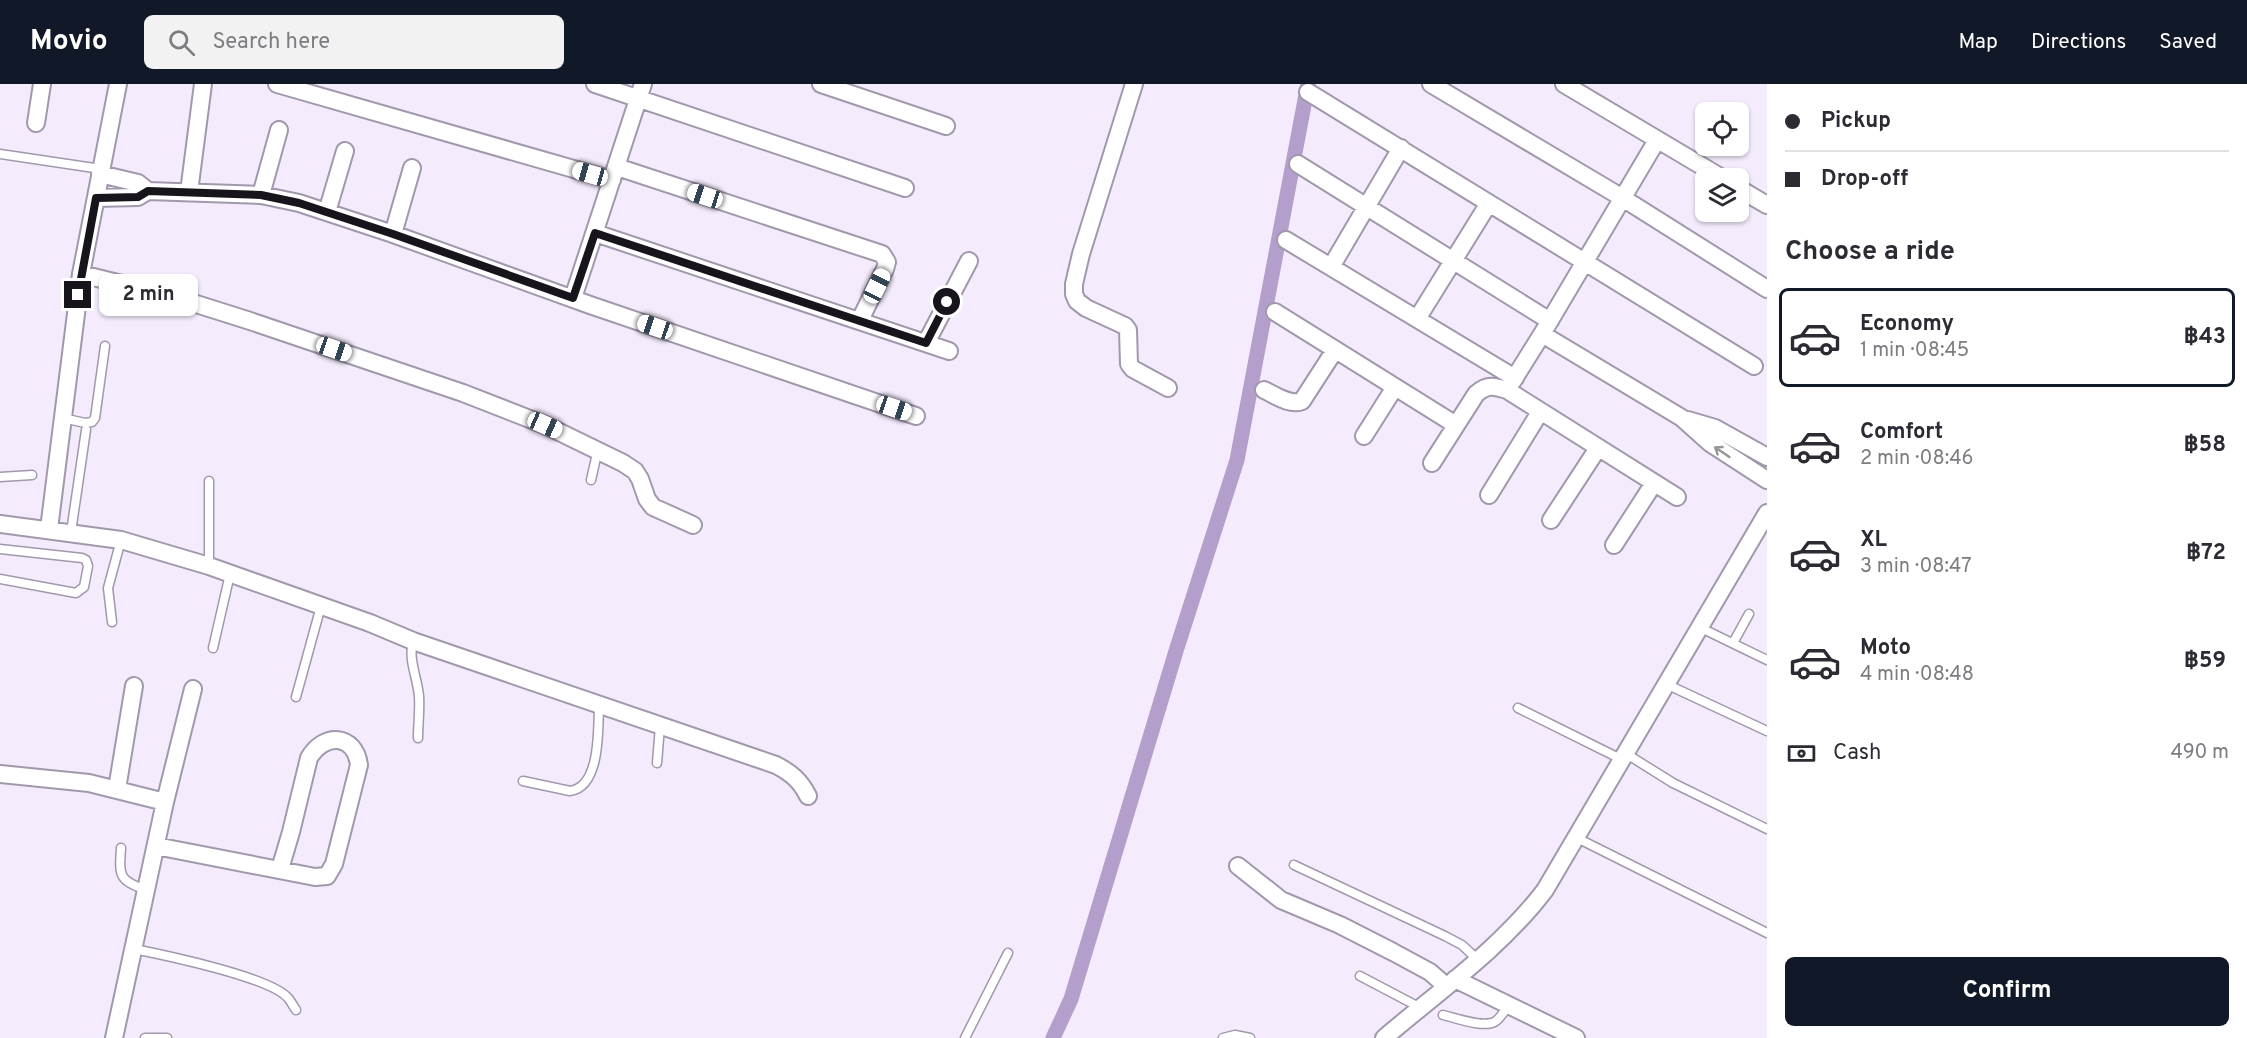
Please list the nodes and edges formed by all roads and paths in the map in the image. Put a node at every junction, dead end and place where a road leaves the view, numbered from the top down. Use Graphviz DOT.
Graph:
graph roads {
  1 [pos="42,84"];
  2 [pos="118,84"];
  3 [pos="203,84"];
  4 [pos="277,84"];
  5 [pos="595,84"];
  6 [pos="821,84"];
  7 [pos="1134,84"];
  8 [pos="1431,84"];
  9 [pos="1564,84"];
  10 [pos="640,91"];
  11 [pos="1308,92"];
  12 [pos="36,123"];
  13 [pos="946,126"];
  14 [pos="279,130"];
  15 [pos="1657,140"];
  16 [pos="1401,148"];
  17 [pos="345,151"];
  18 [pos="0,154"];
  19 [pos="1298,164"];
  20 [pos="412,168"];
  21 [pos="1705,168"];
  22 [pos="101,172"];
  23 [pos="614,174"];
  24 [pos="905,188"];
  25 [pos="148,191"];
  26 [pos="189,192"];
  27 [pos="1749,194"];
  28 [pos="261,195"];
  29 [pos="1621,197"];
  30 [pos="96,198"];
  31 [pos="1489,203"];
  32 [pos="1767,205"];
  33 [pos="1367,208"];
  34 [pos="327,212"];
  35 [pos="595,233"];
  36 [pos="393,234"];
  37 [pos="1286,240"];
  38 [pos="969,261"];
  39 [pos="1453,261"];
  40 [pos="1584,262"];
  41 [pos="1331,267"];
  42 [pos="81,274"];
  43 [pos="1767,289"];
  44 [pos="573,298"];
  45 [pos="1275,312"];
  46 [pos="1417,319"];
  47 [pos="860,320"];
  48 [pos="1546,328"];
  49 [pos="926,343"];
  50 [pos="105,345"];
  51 [pos="1335,350"];
  52 [pos="949,351"];
  53 [pos="1754,366"];
  54 [pos="1511,384"];
  55 [pos="1395,387"];
  56 [pos="1168,388"];
  57 [pos="1264,390"];
  58 [pos="1540,412"];
  59 [pos="916,416"];
  60 [pos="63,418"];
  61 [pos="1682,418"];
  62 [pos="1456,425"];
  63 [pos="86,429"];
  64 [pos="1364,436"];
  65 [pos="1598,448"];
  66 [pos="598,449"];
  67 [pos="1767,458"];
  68 [pos="1432,463"];
  69 [pos="32,475"];
  70 [pos="1766,476"];
  71 [pos="0,477"];
  72 [pos="591,480"];
  73 [pos="209,481"];
  74 [pos="1654,483"];
  75 [pos="1489,495"];
  76 [pos="1677,497"];
  77 [pos="1767,513"];
  78 [pos="1551,520"];
  79 [pos="0,524"];
  80 [pos="693,525"];
  81 [pos="49,529"];
  82 [pos="71,532"];
  83 [pos="121,540"];
  84 [pos="1614,545"];
  85 [pos="0,549"];
  86 [pos="209,566"];
  87 [pos="230,574"];
  88 [pos="0,579"];
  89 [pos="321,606"];
  90 [pos="1749,614"];
  91 [pos="112,622"];
  92 [pos="1699,627"];
  93 [pos="413,641"];
  94 [pos="1733,643"];
  95 [pos="213,648"];
  96 [pos="1767,660"];
  97 [pos="1666,684"];
  98 [pos="134,686"];
  99 [pos="193,689"];
  100 [pos="296,697"];
  101 [pos="599,705"];
  102 [pos="1518,708"];
  103 [pos="660,726"];
  104 [pos="1767,730"];
  105 [pos="418,738"];
  106 [pos="1623,756"];
  107 [pos="657,763"];
  108 [pos="0,774"];
  109 [pos="523,781"];
  110 [pos="117,789"];
  111 [pos="808,796"];
  112 [pos="165,802"];
  113 [pos="1767,829"];
  114 [pos="1577,838"];
  115 [pos="156,846"];
  116 [pos="121,848"];
  117 [pos="1294,865"];
  118 [pos="1238,866"];
  119 [pos="280,869"];
  120 [pos="147,890"];
  121 [pos="1767,933"];
  122 [pos="134,949"];
  123 [pos="1008,953"];
  124 [pos="1477,958"];
  125 [pos="1360,976"];
  126 [pos="1450,983"];
  127 [pos="1509,1005"];
  128 [pos="1419,1007"];
  129 [pos="296,1010"];
  130 [pos="1443,1015"];
  131 [pos="114,1038"];
  132 [pos="145,1038"];
  133 [pos="167,1038"];
  134 [pos="965,1038"];
  135 [pos="1223,1038"];
  136 [pos="1250,1038"];
  137 [pos="1384,1038"];
  138 [pos="1576,1038"];
  1 -- 12 [label="street"];
  2 -- 22 [label="street"];
  3 -- 26 [label="street"];
  4 -- 23 [label="street"];
  5 -- 10 [label="street"];
  6 -- 13 [label="street"];
  7 -- 56 [label="street"];
  8 -- 29 [label="street"];
  9 -- 15 [label="street"];
  10 -- 23 [label="street"];
  10 -- 24 [label="street"];
  11 -- 16 [label="street"];
  14 -- 28 [label="street"];
  15 -- 21 [label="street"];
  15 -- 29 [label="street"];
  16 -- 31 [label="street"];
  16 -- 33 [label="street"];
  17 -- 34 [label="street"];
  18 -- 22 [label="lane"];
  19 -- 33 [label="street"];
  20 -- 36 [label="street"];
  22 -- 25 [label="street"];
  22 -- 30 [label="street"];
  23 -- 35 [label="street"];
  23 -- 47 [label="street"];
  25 -- 26 [label="street"];
  25 -- 30 [label="street"];
  26 -- 28 [label="street"];
  27 -- 32 [label="street"];
  28 -- 34 [label="street"];
  29 -- 40 [label="street"];
  29 -- 43 [label="street"];
  30 -- 42 [label="street"];
  31 -- 39 [label="street"];
  31 -- 40 [label="street"];
  33 -- 39 [label="street"];
  33 -- 41 [label="street"];
  34 -- 36 [label="street"];
  35 -- 44 [label="street"];
  35 -- 47 [label="street"];
  36 -- 44 [label="street"];
  37 -- 41 [label="street"];
  38 -- 49 [label="street"];
  39 -- 46 [label="street"];
  39 -- 48 [label="street"];
  40 -- 48 [label="street"];
  40 -- 53 [label="street"];
  41 -- 46 [label="street"];
  42 -- 60 [label="street"];
  42 -- 66 [label="street"];
  44 -- 59 [label="street"];
  45 -- 51 [label="street"];
  46 -- 54 [label="street"];
  47 -- 49 [label="street"];
  48 -- 54 [label="street"];
  48 -- 61 [label="street"];
  49 -- 52 [label="street"];
  50 -- 60 [label="lane"];
  51 -- 55 [label="street"];
  51 -- 57 [label="street"];
  54 -- 58 [label="street"];
  54 -- 62 [label="street"];
  55 -- 62 [label="street"];
  55 -- 64 [label="street"];
  58 -- 65 [label="street"];
  58 -- 75 [label="street"];
  60 -- 81 [label="street"];
  61 -- 67 [label="street"];
  70 -- 61 [label="street, one-way"];
  62 -- 68 [label="street"];
  63 -- 82 [label="lane"];
  65 -- 74 [label="street"];
  65 -- 78 [label="street"];
  66 -- 72 [label="lane"];
  66 -- 80 [label="street"];
  69 -- 71 [label="lane"];
  73 -- 86 [label="lane"];
  74 -- 76 [label="street"];
  74 -- 84 [label="street"];
  77 -- 92 [label="street"];
  79 -- 81 [label="street"];
  81 -- 82 [label="street"];
  82 -- 83 [label="street"];
  83 -- 86 [label="street"];
  83 -- 91 [label="lane"];
  85 -- 88 [label="lane"];
  86 -- 87 [label="street"];
  87 -- 89 [label="street"];
  87 -- 95 [label="lane"];
  89 -- 93 [label="street"];
  89 -- 100 [label="lane"];
  90 -- 94 [label="lane"];
  92 -- 94 [label="lane"];
  92 -- 97 [label="street"];
  93 -- 101 [label="street"];
  93 -- 105 [label="lane"];
  94 -- 96 [label="lane"];
  97 -- 104 [label="lane"];
  97 -- 106 [label="street"];
  98 -- 110 [label="street"];
  99 -- 112 [label="street"];
  101 -- 103 [label="street"];
  101 -- 109 [label="lane"];
  102 -- 106 [label="lane"];
  103 -- 107 [label="lane"];
  103 -- 111 [label="street"];
  106 -- 113 [label="lane"];
  106 -- 114 [label="street"];
  108 -- 110 [label="street"];
  110 -- 112 [label="street"];
  112 -- 115 [label="street"];
  114 -- 121 [label="lane"];
  114 -- 124 [label="street"];
  115 -- 119 [label="street"];
  115 -- 120 [label="street"];
  116 -- 120 [label="lane"];
  117 -- 124 [label="lane"];
  118 -- 126 [label="street"];
  119 -- 119 [label="street"];
  120 -- 122 [label="street"];
  122 -- 129 [label="lane"];
  122 -- 131 [label="street"];
  123 -- 134 [label="lane"];
  124 -- 126 [label="street"];
  125 -- 128 [label="lane"];
  126 -- 127 [label="street"];
  126 -- 128 [label="street"];
  127 -- 130 [label="lane"];
  127 -- 138 [label="street"];
  128 -- 137 [label="street"];
  132 -- 133 [label="lane"];
  135 -- 136 [label="lane"];
}
